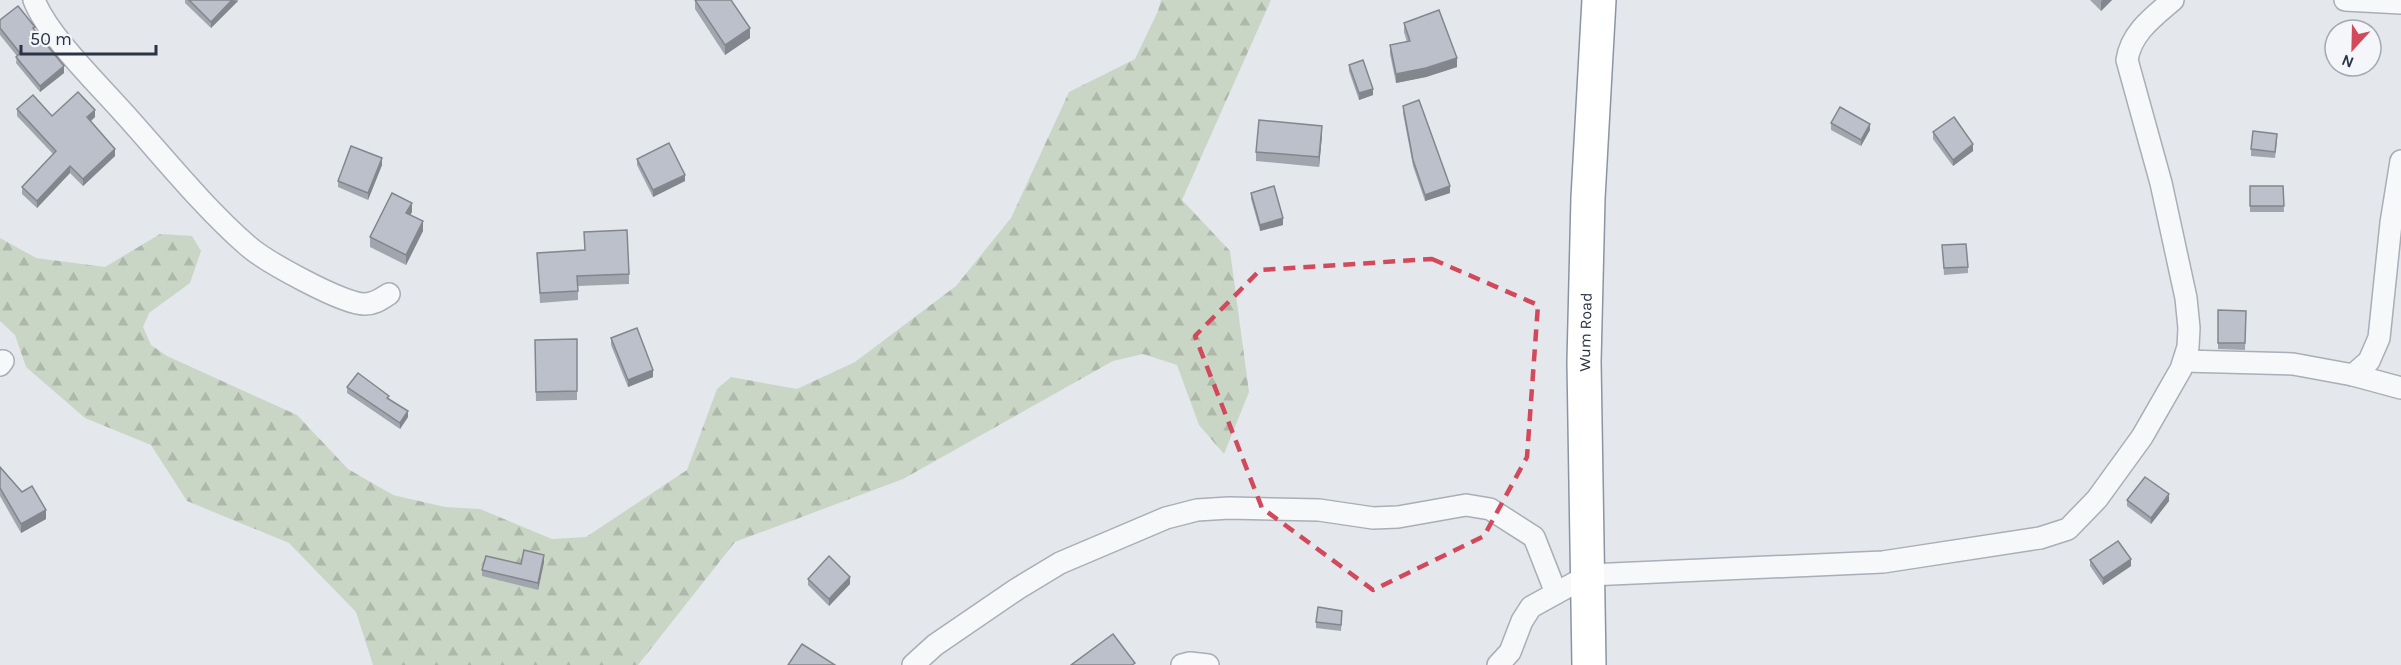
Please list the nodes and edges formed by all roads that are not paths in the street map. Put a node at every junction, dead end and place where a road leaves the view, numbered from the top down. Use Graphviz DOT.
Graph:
graph roads {
  1 [pos="34,0"];
  2 [pos="1599,0"];
  3 [pos="2173,0"];
  4 [pos="2345,0"];
  5 [pos="2401,3"];
  6 [pos="2401,161"];
  7 [pos="389,294"];
  8 [pos="2184,361"];
  9 [pos="2353,375"];
  10 [pos="2401,388"];
  11 [pos="1589,575"];
  12 [pos="1556,593"];
  13 [pos="913,665"];
  14 [pos="1182,665"];
  15 [pos="1208,665"];
  16 [pos="1498,665"];
  17 [pos="1589,665"];
  1 -- 7 [label="street"];
  2 -- 11 [label="highway, Wum Road"];
  3 -- 8 [label="street"];
  4 -- 5 [label="street"];
  6 -- 9 [label="street"];
  8 -- 9 [label="street"];
  8 -- 11 [label="street"];
  9 -- 10 [label="street"];
  11 -- 12 [label="street"];
  11 -- 17 [label="highway, Wum Road"];
  12 -- 13 [label="street"];
  12 -- 16 [label="street"];
  14 -- 15 [label="street"];
}
